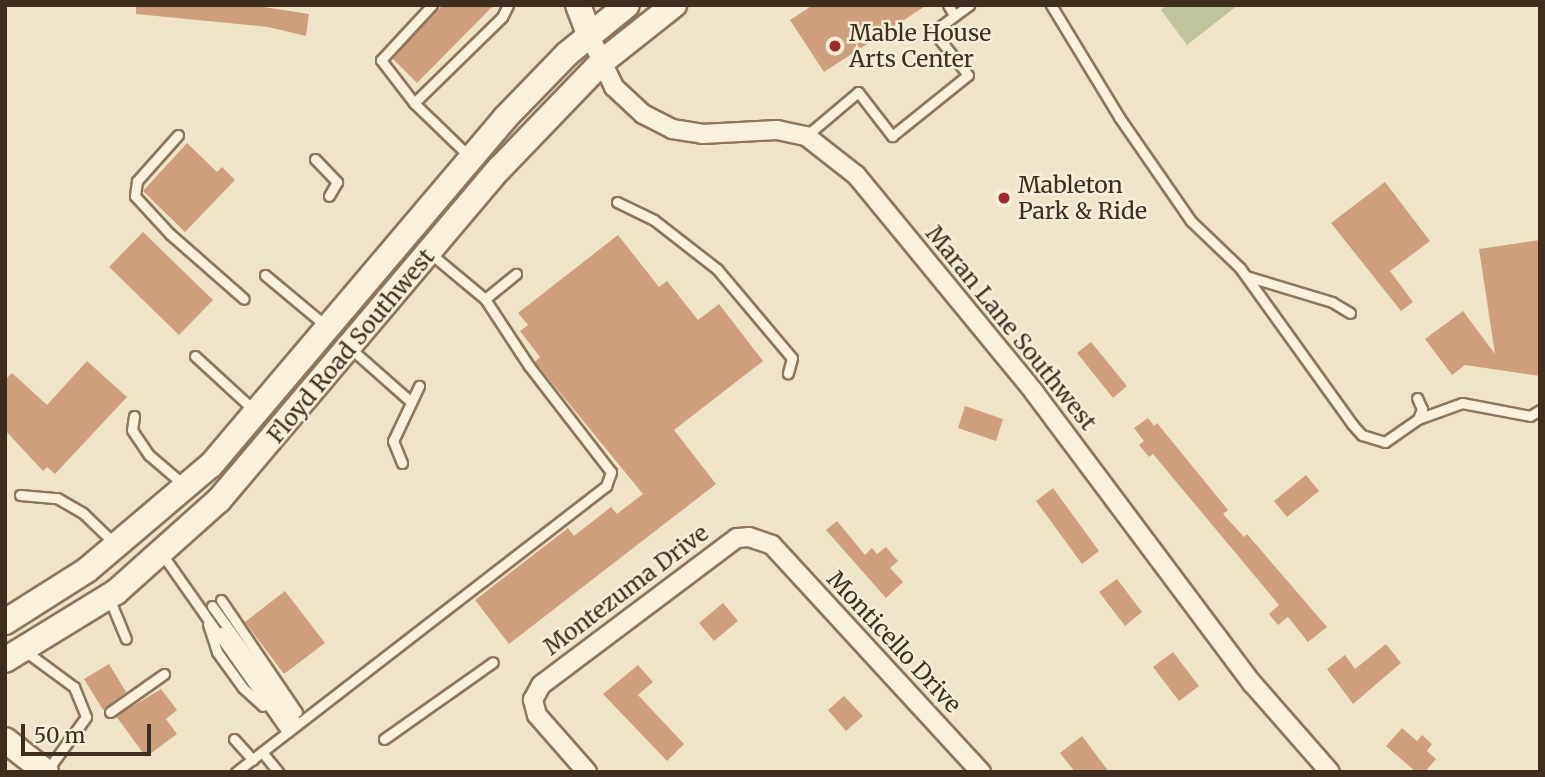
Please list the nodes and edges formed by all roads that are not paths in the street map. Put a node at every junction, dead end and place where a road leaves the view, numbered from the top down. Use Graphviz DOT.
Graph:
graph roads {
  1 [pos="432,5"];
  2 [pos="508,5"];
  3 [pos="578,5"];
  4 [pos="627,5"];
  5 [pos="674,5"];
  6 [pos="948,5"];
  7 [pos="969,5"];
  8 [pos="1051,5"];
  9 [pos="954,15"];
  10 [pos="589,34"];
  11 [pos="602,62"];
  12 [pos="414,103"];
  13 [pos="178,135"];
  14 [pos="806,136"];
  15 [pos="471,157"];
  16 [pos="315,159"];
  17 [pos="329,196"];
  18 [pos="617,202"];
  19 [pos="430,253"];
  20 [pos="516,274"];
  21 [pos="265,275"];
  22 [pos="1246,276"];
  23 [pos="244,299"];
  24 [pos="485,299"];
  25 [pos="1350,313"];
  26 [pos="327,328"];
  27 [pos="350,348"];
  28 [pos="195,356"];
  29 [pos="788,373"];
  30 [pos="419,386"];
  31 [pos="1417,398"];
  32 [pos="411,402"];
  33 [pos="1540,410"];
  34 [pos="257,413"];
  35 [pos="134,416"];
  36 [pos="1418,419"];
  37 [pos="402,463"];
  38 [pos="187,488"];
  39 [pos="20,495"];
  40 [pos="772,545"];
  41 [pos="118,546"];
  42 [pos="162,554"];
  43 [pos="109,597"];
  44 [pos="213,606"];
  45 [pos="8,615"];
  46 [pos="126,639"];
  47 [pos="14,655"];
  48 [pos="493,662"];
  49 [pos="164,674"];
  50 [pos="110,712"];
  51 [pos="295,726"];
  52 [pos="234,739"];
  53 [pos="384,739"];
  54 [pos="5,740"];
  55 [pos="262,752"];
  56 [pos="253,760"];
  57 [pos="46,772"];
  58 [pos="236,772"];
  59 [pos="278,772"];
  60 [pos="587,772"];
  61 [pos="981,772"];
  62 [pos="1330,772"];
  1 -- 12 [label="lane"];
  2 -- 12 [label="lane"];
  3 -- 10 [label="main road"];
  4 -- 10 [label="main road, Floyd Road Southwest"];
  5 -- 11 [label="main road, Floyd Road Southwest"];
  6 -- 9 [label="lane"];
  7 -- 9 [label="lane"];
  8 -- 22 [label="lane"];
  9 -- 14 [label="lane"];
  10 -- 11 [label="street, Maran Lane Southwest"];
  10 -- 15 [label="main road, Floyd Road Southwest"];
  11 -- 14 [label="street, Maran Lane Southwest"];
  11 -- 19 [label="main road, Floyd Road Southwest"];
  12 -- 15 [label="lane"];
  13 -- 23 [label="lane"];
  14 -- 62 [label="street, Maran Lane Southwest"];
  15 -- 26 [label="main road, Floyd Road Southwest"];
  16 -- 17 [label="lane"];
  18 -- 29 [label="lane"];
  19 -- 24 [label="lane"];
  19 -- 27 [label="main road, Floyd Road Southwest"];
  20 -- 24 [label="lane"];
  21 -- 26 [label="lane"];
  22 -- 25 [label="lane"];
  22 -- 36 [label="lane"];
  24 -- 51 [label="lane"];
  26 -- 34 [label="main road, Floyd Road Southwest"];
  27 -- 32 [label="lane"];
  27 -- 42 [label="main road, Floyd Road Southwest"];
  28 -- 34 [label="lane"];
  30 -- 32 [label="lane"];
  31 -- 36 [label="lane"];
  32 -- 37 [label="lane"];
  33 -- 36 [label="lane"];
  34 -- 38 [label="main road, Floyd Road Southwest"];
  35 -- 38 [label="lane"];
  38 -- 41 [label="main road, Floyd Road Southwest"];
  39 -- 41 [label="lane"];
  40 -- 60 [label="street, Montezuma Drive"];
  40 -- 61 [label="street, Monticello Drive"];
  41 -- 45 [label="main road, Floyd Road Southwest"];
  42 -- 43 [label="main road, Floyd Road Southwest"];
  42 -- 44 [label="lane"];
  43 -- 46 [label="lane"];
  43 -- 47 [label="main road, Floyd Road Southwest"];
  44 -- 51 [label="lane"];
  44 -- 51 [label="lane"];
  44 -- 51 [label="lane"];
  47 -- 57 [label="lane"];
  48 -- 53 [label="lane"];
  49 -- 50 [label="lane"];
  51 -- 55 [label="lane"];
  52 -- 56 [label="lane"];
  54 -- 57 [label="main road"];
  55 -- 56 [label="lane"];
  55 -- 59 [label="lane"];
  56 -- 58 [label="lane"];
}
